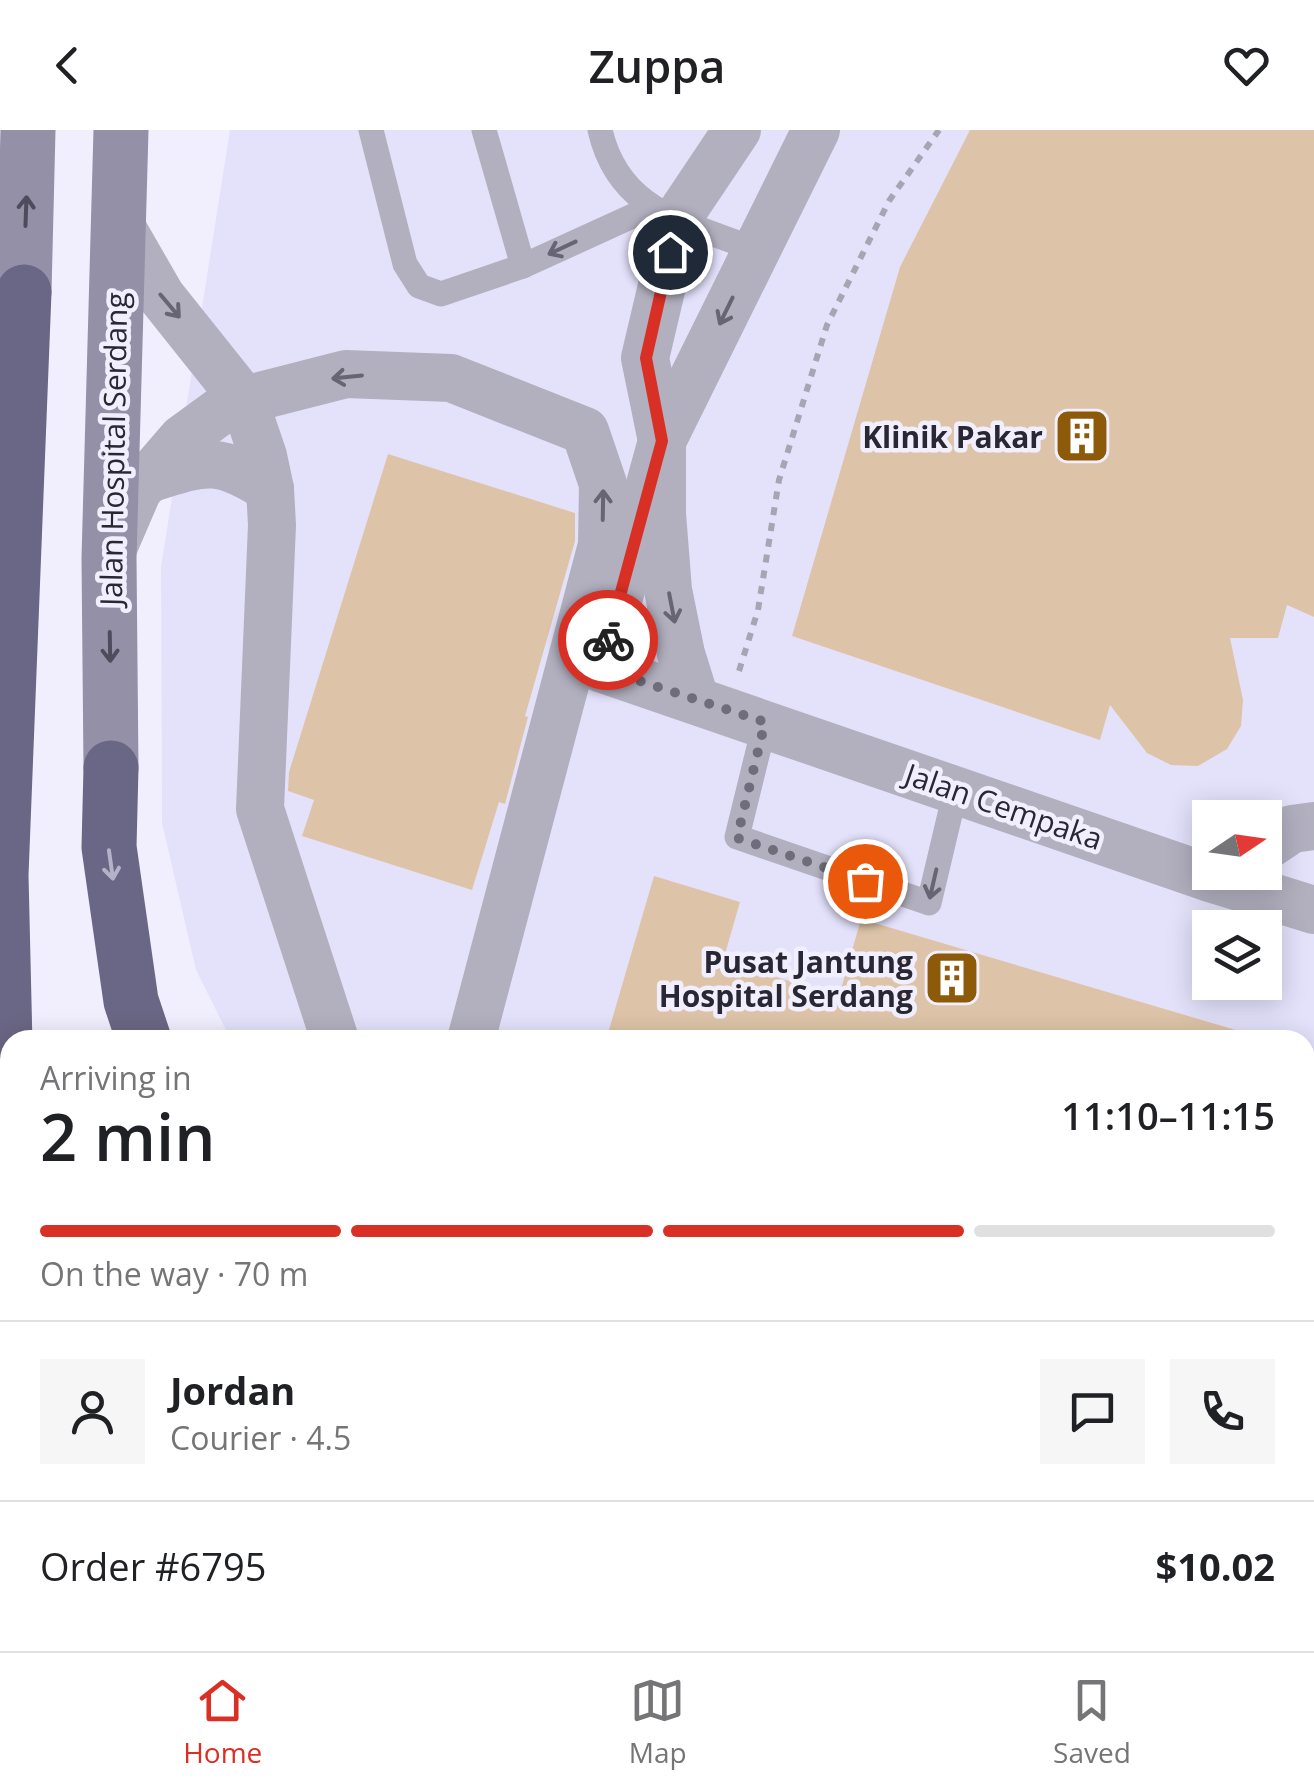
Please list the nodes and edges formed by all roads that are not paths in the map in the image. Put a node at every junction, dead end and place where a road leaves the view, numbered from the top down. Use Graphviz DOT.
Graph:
graph roads {
  1 [pos="28,130"];
  2 [pos="122,130"];
  3 [pos="370,130"];
  4 [pos="484,130"];
  5 [pos="600,130"];
  6 [pos="736,130"];
  7 [pos="817,131"];
  8 [pos="664,213"];
  9 [pos="119,224"];
  10 [pos="756,250"];
  11 [pos="524,266"];
  12 [pos="24,292"];
  13 [pos="244,400"];
  14 [pos="662,441"];
  15 [pos="0,447"];
  16 [pos="148,479"];
  17 [pos="270,489"];
  18 [pos="109,558"];
  19 [pos="600,668"];
  20 [pos="729,710"];
  21 [pos="110,768"];
  22 [pos="956,789"];
  23 [pos="1314,826"];
  24 [pos="1282,836"];
  25 [pos="1192,867"];
  26 [pos="1257,890"];
  27 [pos="1314,910"];
  28 [pos="4,1030"];
  29 [pos="141,1030"];
  30 [pos="332,1030"];
  31 [pos="475,1030"];
  32 [pos="504,1030"];
  12 -- 1 [label="main road, one-way"];
  2 -- 9 [label="main road, Jalan Hospital Serdang"];
  3 -- 11 [label="lane"];
  4 -- 11 [label="lane"];
  5 -- 8 [label="lane"];
  6 -- 8 [label="street"];
  7 -- 10 [label="street"];
  8 -- 10 [label="lane"];
  8 -- 11 [label="lane, one-way"];
  8 -- 14 [label="street"];
  9 -- 13 [label="street, one-way"];
  9 -- 18 [label="main road, Jalan Hospital Serdang"];
  10 -- 14 [label="street, one-way"];
  12 -- 15 [label="highway"];
  12 -- 28 [label="highway"];
  13 -- 16 [label="street"];
  13 -- 17 [label="street"];
  31 -- 13 [label="street, one-way"];
  14 -- 19 [label="street"];
  14 -- 20 [label="street, one-way"];
  16 -- 17 [label="street"];
  16 -- 18 [label="street"];
  17 -- 30 [label="street"];
  18 -- 21 [label="main road, Jalan Hospital Serdang, one-way"];
  19 -- 20 [label="street, Jalan Cempaka"];
  19 -- 32 [label="street"];
  20 -- 22 [label="street, Jalan Cempaka"];
  22 -- 20 [label="lane, one-way"];
  21 -- 29 [label="highway, one-way"];
  22 -- 25 [label="street, Jalan Cempaka"];
  23 -- 24 [label="street"];
  26 -- 27 [label="street, Jalan Cempaka"];
}
